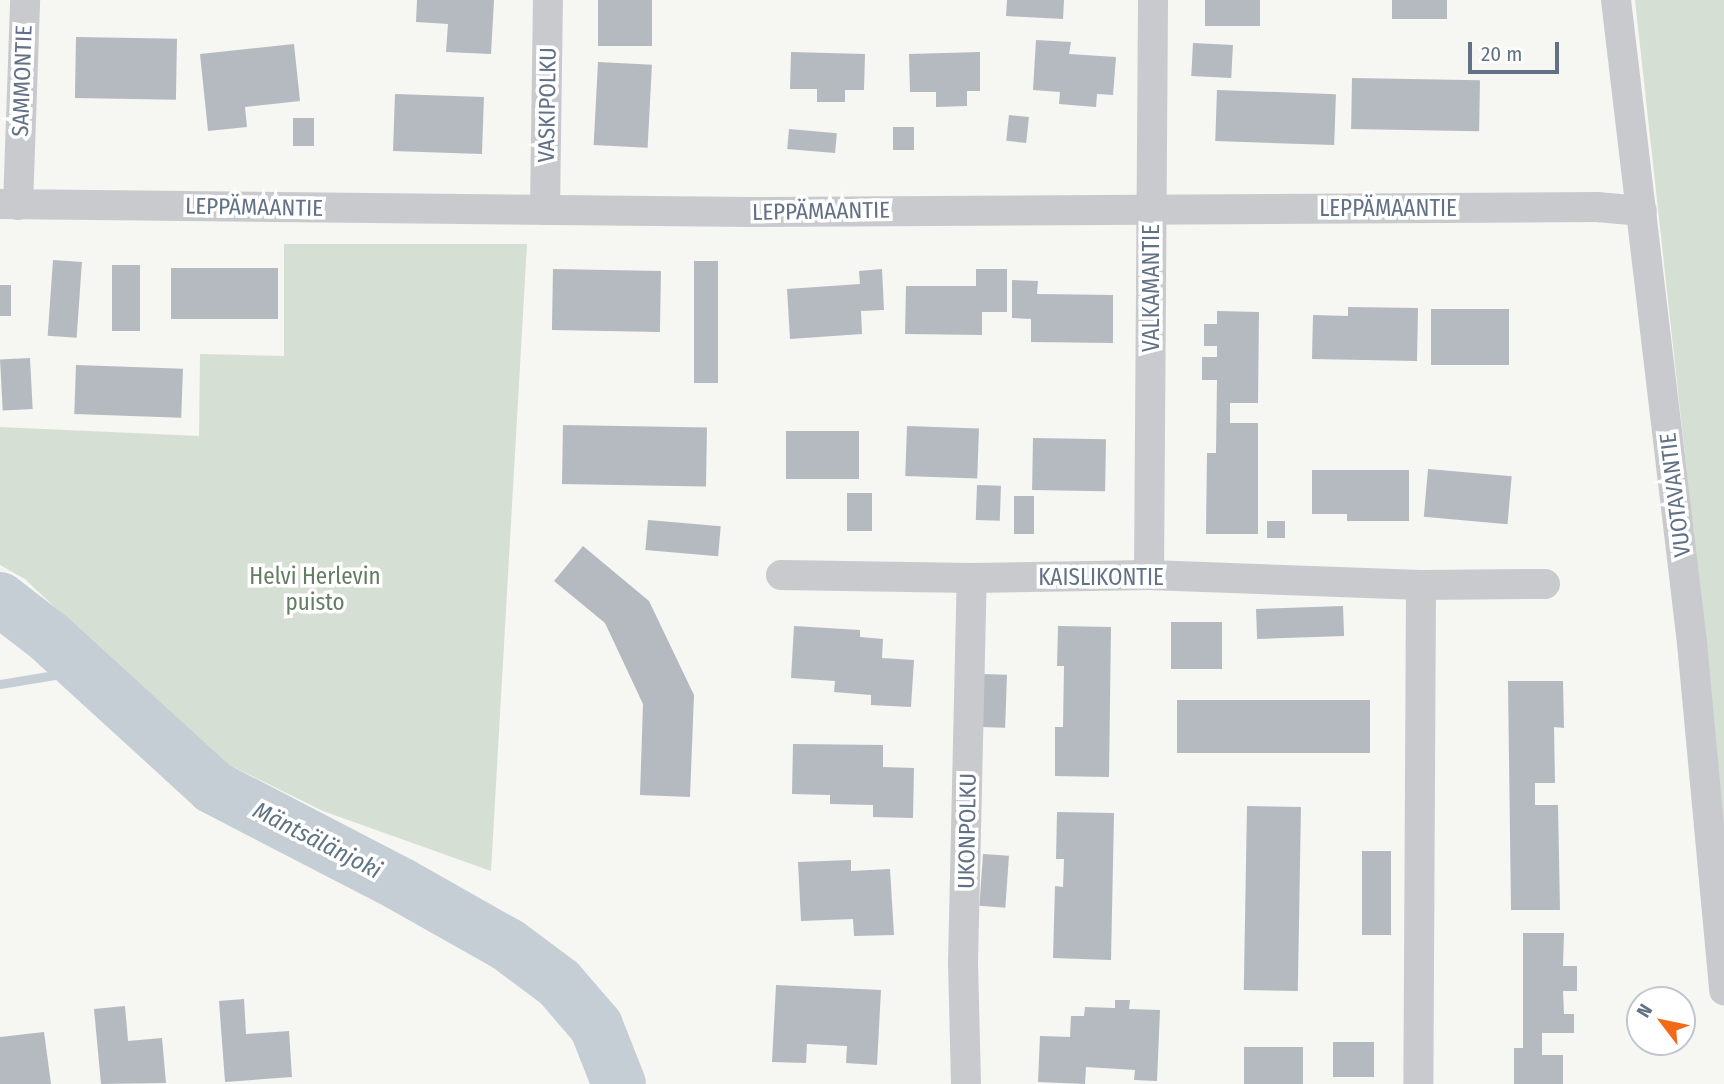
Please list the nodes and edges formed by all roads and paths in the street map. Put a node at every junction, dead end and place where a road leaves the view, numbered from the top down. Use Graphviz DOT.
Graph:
graph roads {
  1 [pos="25,0"];
  2 [pos="548,0"];
  3 [pos="1153,0"];
  4 [pos="1616,0"];
  5 [pos="9,204"];
  6 [pos="1151,208"];
  7 [pos="545,209"];
  8 [pos="1642,212"];
  9 [pos="781,575"];
  10 [pos="1149,575"];
  11 [pos="972,578"];
  12 [pos="1545,584"];
  13 [pos="1421,585"];
  14 [pos="1724,991"];
  15 [pos="966,1084"];
  16 [pos="1418,1084"];
  1 -- 5 [label="street, SAMMONTIE"];
  2 -- 7 [label="street, VASKIPOLKU"];
  3 -- 6 [label="street, VALKAMANTIE"];
  4 -- 8 [label="street, VUOTAVANTIE"];
  5 -- 7 [label="street, LEPPÄMAANTIE"];
  6 -- 7 [label="street, LEPPÄMAANTIE"];
  6 -- 8 [label="street, LEPPÄMAANTIE"];
  6 -- 10 [label="street, VALKAMANTIE"];
  8 -- 14 [label="street, VUOTAVANTIE"];
  9 -- 11 [label="street, KAISLIKONTIE"];
  10 -- 11 [label="street, KAISLIKONTIE"];
  10 -- 13 [label="street, KAISLIKONTIE"];
  11 -- 15 [label="street, UKONPOLKU"];
  12 -- 13 [label="street, KAISLIKONTIE"];
  13 -- 16 [label="street"];
}
